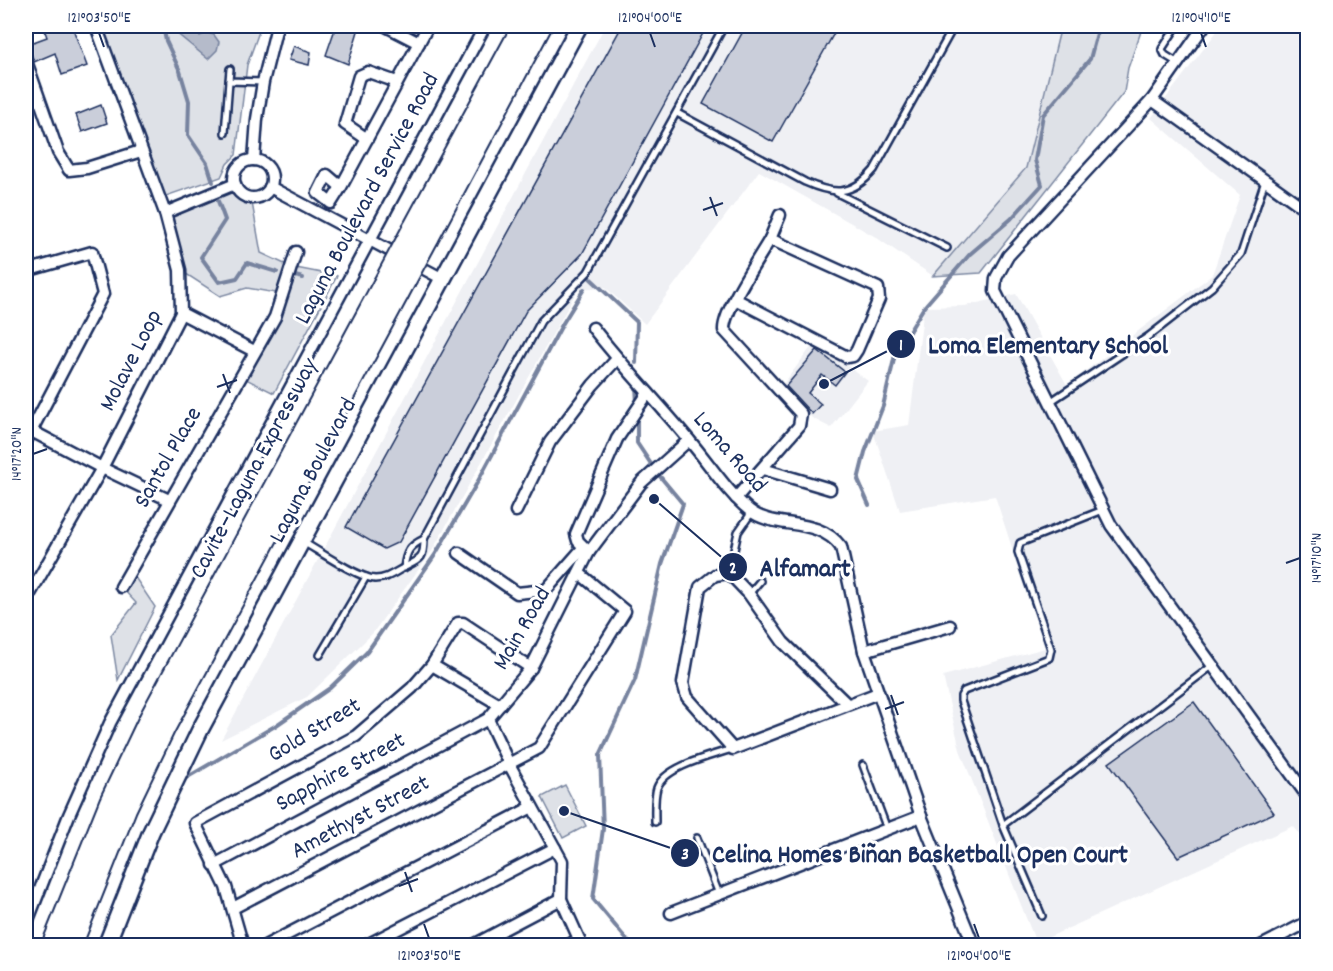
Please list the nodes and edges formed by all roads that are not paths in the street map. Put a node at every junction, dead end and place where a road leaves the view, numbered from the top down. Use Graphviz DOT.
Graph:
graph roads {
  1 [pos="96,26"];
  2 [pos="277,26"];
  3 [pos="386,26"];
  4 [pos="428,26"];
  5 [pos="485,26"];
  6 [pos="523,26"];
  7 [pos="541,26"];
  8 [pos="579,26"];
  9 [pos="724,26"];
  10 [pos="954,26"];
  11 [pos="1177,26"];
  12 [pos="1204,26"];
  13 [pos="418,43"];
  14 [pos="26,61"];
  15 [pos="1178,63"];
  16 [pos="230,69"];
  17 [pos="229,81"];
  18 [pos="262,82"];
  19 [pos="397,82"];
  20 [pos="1152,100"];
  21 [pos="677,113"];
  22 [pos="225,133"];
  23 [pos="367,139"];
  24 [pos="141,151"];
  25 [pos="254,160"];
  26 [pos="1265,181"];
  27 [pos="235,184"];
  28 [pos="341,187"];
  29 [pos="270,188"];
  30 [pos="836,192"];
  31 [pos="1308,211"];
  32 [pos="165,213"];
  33 [pos="780,215"];
  34 [pos="421,234"];
  35 [pos="770,239"];
  36 [pos="371,240"];
  37 [pos="947,248"];
  38 [pos="296,252"];
  39 [pos="26,271"];
  40 [pos="443,279"];
  41 [pos="391,290"];
  42 [pos="735,299"];
  43 [pos="181,313"];
  44 [pos="593,328"];
  45 [pos="254,351"];
  46 [pos="617,359"];
  47 [pos="648,393"];
  48 [pos="1050,402"];
  49 [pos="27,433"];
  50 [pos="689,440"];
  51 [pos="102,468"];
  52 [pos="763,469"];
  53 [pos="830,489"];
  54 [pos="736,498"];
  55 [pos="170,500"];
  56 [pos="1103,510"];
  57 [pos="516,511"];
  58 [pos="752,512"];
  59 [pos="424,539"];
  60 [pos="302,541"];
  61 [pos="586,550"];
  62 [pos="459,553"];
  63 [pos="404,568"];
  64 [pos="581,568"];
  65 [pos="729,573"];
  66 [pos="366,577"];
  67 [pos="760,581"];
  68 [pos="121,587"];
  69 [pos="749,594"];
  70 [pos="26,596"];
  71 [pos="950,626"];
  72 [pos="864,651"];
  73 [pos="320,655"];
  74 [pos="432,665"];
  75 [pos="1212,666"];
  76 [pos="531,668"];
  77 [pos="879,693"];
  78 [pos="847,704"];
  79 [pos="500,705"];
  80 [pos="488,719"];
  81 [pos="733,749"];
  82 [pos="509,764"];
  83 [pos="863,765"];
  84 [pos="1308,797"];
  85 [pos="532,807"];
  86 [pos="921,816"];
  87 [pos="655,822"];
  88 [pos="1003,825"];
  89 [pos="887,829"];
  90 [pos="697,838"];
  91 [pos="555,848"];
  92 [pos="214,864"];
  93 [pos="719,894"];
  94 [pos="561,899"];
  95 [pos="233,909"];
  96 [pos="671,913"];
  97 [pos="1042,916"];
  98 [pos="1307,922"];
  99 [pos="26,925"];
  100 [pos="52,945"];
  101 [pos="71,945"];
  102 [pos="106,945"];
  103 [pos="243,945"];
  104 [pos="265,945"];
  105 [pos="365,945"];
  106 [pos="472,945"];
  107 [pos="567,945"];
  108 [pos="974,945"];
  109 [pos="1265,945"];
  1 -- 24 [label="street, Molave Loop"];
  2 -- 18 [label="street"];
  3 -- 13 [label="street"];
  4 -- 13 [label="street"];
  5 -- 36 [label="street, Laguna Boulevard Service Road"];
  6 -- 34 [label="highway, Cavite–Laguna Expressway"];
  7 -- 34 [label="highway, Cavite–Laguna Expressway"];
  8 -- 40 [label="main road, Laguna Boulevard"];
  9 -- 21 [label="lane"];
  10 -- 30 [label="lane"];
  11 -- 15 [label="lane"];
  12 -- 15 [label="street"];
  13 -- 19 [label="street"];
  14 -- 24 [label="street"];
  15 -- 20 [label="street"];
  16 -- 17 [label="lane"];
  17 -- 18 [label="lane"];
  17 -- 22 [label="lane"];
  18 -- 25 [label="street"];
  19 -- 23 [label="street"];
  19 -- 23 [label="street"];
  20 -- 26 [label="street"];
  20 -- 48 [label="street"];
  21 -- 30 [label="lane"];
  21 -- 59 [label="lane"];
  23 -- 28 [label="street"];
  24 -- 32 [label="street, Molave Loop"];
  25 -- 27 [label="street"];
  25 -- 29 [label="street"];
  26 -- 31 [label="street"];
  26 -- 48 [label="lane"];
  27 -- 29 [label="street"];
  27 -- 32 [label="street"];
  29 -- 36 [label="street"];
  30 -- 37 [label="lane"];
  32 -- 43 [label="street, Molave Loop"];
  33 -- 35 [label="street"];
  34 -- 41 [label="highway, Cavite–Laguna Expressway, bridge"];
  35 -- 42 [label="street"];
  35 -- 42 [label="street"];
  36 -- 40 [label="street"];
  36 -- 99 [label="street, Laguna Boulevard Service Road"];
  38 -- 45 [label="street, Santol Place"];
  39 -- 49 [label="street"];
  40 -- 60 [label="main road, Laguna Boulevard"];
  41 -- 100 [label="highway, Cavite–Laguna Expressway"];
  41 -- 101 [label="highway, Cavite–Laguna Expressway"];
  42 -- 52 [label="street"];
  43 -- 45 [label="street"];
  43 -- 51 [label="street, Molave Loop"];
  44 -- 46 [label="street, Loma Road"];
  45 -- 55 [label="street, Santol Place"];
  46 -- 47 [label="street, Loma Road"];
  46 -- 57 [label="street"];
  47 -- 50 [label="street, Loma Road"];
  47 -- 61 [label="street"];
  48 -- 56 [label="street"];
  49 -- 51 [label="street"];
  50 -- 54 [label="street, Loma Road"];
  50 -- 61 [label="street"];
  51 -- 55 [label="street"];
  51 -- 70 [label="street, Molave Loop"];
  52 -- 53 [label="street"];
  52 -- 54 [label="street"];
  54 -- 58 [label="street, Loma Road"];
  55 -- 68 [label="street, Santol Place"];
  56 -- 75 [label="street"];
  56 -- 88 [label="lane"];
  58 -- 65 [label="lane"];
  58 -- 72 [label="street, Loma Road"];
  59 -- 63 [label="lane"];
  59 -- 63 [label="lane"];
  60 -- 66 [label="lane"];
  60 -- 102 [label="main road, Laguna Boulevard"];
  61 -- 62 [label="street"];
  61 -- 64 [label="street"];
  63 -- 66 [label="lane"];
  64 -- 76 [label="street, Main Road"];
  64 -- 82 [label="street, Amethyst Street"];
  65 -- 69 [label="street"];
  65 -- 81 [label="street"];
  66 -- 73 [label="lane"];
  67 -- 69 [label="lane"];
  69 -- 78 [label="street"];
  71 -- 72 [label="street"];
  72 -- 77 [label="street, Loma Road"];
  74 -- 76 [label="street, Gold Street"];
  74 -- 79 [label="street"];
  74 -- 92 [label="street, Gold Street"];
  75 -- 84 [label="street"];
  75 -- 88 [label="lane"];
  76 -- 79 [label="street, Main Road"];
  77 -- 78 [label="street"];
  77 -- 86 [label="street, Loma Road"];
  78 -- 81 [label="street"];
  79 -- 80 [label="street, Main Road"];
  80 -- 82 [label="street"];
  80 -- 92 [label="street, Sapphire Street"];
  81 -- 87 [label="lane"];
  82 -- 85 [label="street"];
  82 -- 95 [label="street, Amethyst Street"];
  83 -- 89 [label="lane"];
  85 -- 91 [label="street"];
  85 -- 104 [label="street"];
  86 -- 89 [label="street"];
  86 -- 108 [label="street, Loma Road"];
  88 -- 97 [label="lane"];
  89 -- 93 [label="street"];
  90 -- 93 [label="lane"];
  91 -- 94 [label="street"];
  91 -- 105 [label="street"];
  92 -- 95 [label="street"];
  93 -- 96 [label="street"];
  94 -- 106 [label="street"];
  94 -- 107 [label="street"];
  95 -- 103 [label="street"];
  98 -- 109 [label="street"];
}
